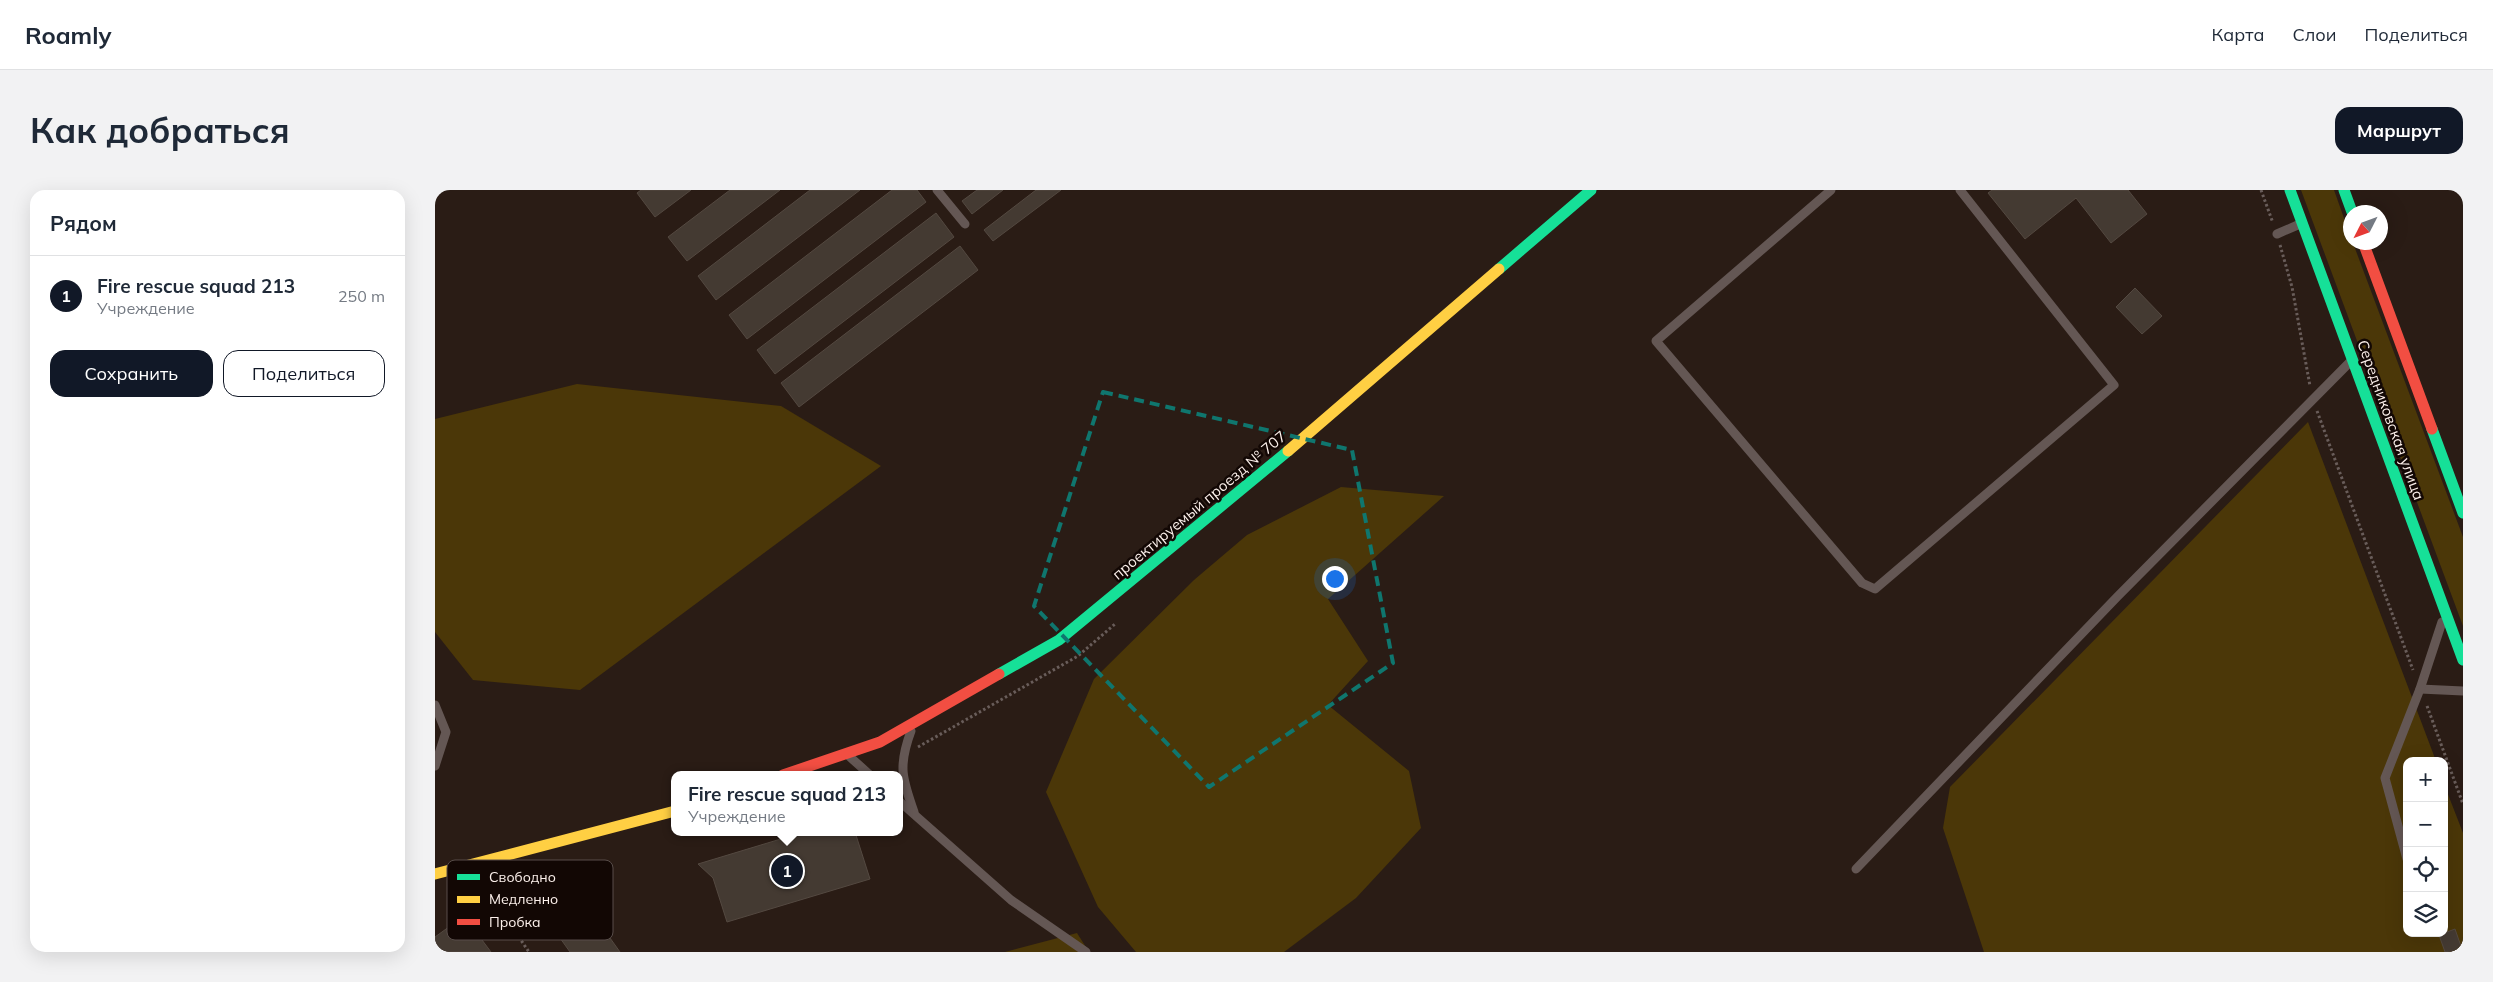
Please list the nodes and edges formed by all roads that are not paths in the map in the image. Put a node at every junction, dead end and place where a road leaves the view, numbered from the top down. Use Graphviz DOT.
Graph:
graph roads {
  1 [pos="937,190"];
  2 [pos="1591,190"];
  3 [pos="1831,190"];
  4 [pos="1960,190"];
  5 [pos="2290,190"];
  6 [pos="2344,190"];
  7 [pos="2349,205"];
  8 [pos="2302,223"];
  9 [pos="965,224"];
  10 [pos="2277,234"];
  11 [pos="2366,250"];
  12 [pos="2353,359"];
  13 [pos="2463,513"];
  14 [pos="2446,613"];
  15 [pos="2463,660"];
  16 [pos="2420,689"];
  17 [pos="2463,691"];
  18 [pos="435,705"];
  19 [pos="914,723"];
  20 [pos="847,754"];
  21 [pos="435,766"];
  22 [pos="795,771"];
  23 [pos="866,771"];
  24 [pos="903,804"];
  25 [pos="671,812"];
  26 [pos="915,815"];
  27 [pos="2404,847"];
  28 [pos="488,860"];
  29 [pos="1856,869"];
  30 [pos="1086,952"];
  1 -- 9 [label="lane"];
  2 -- 19 [label="street, проектируемый проезд № 707"];
  3 -- 4 [label="lane"];
  5 -- 8 [label="street, Середниковская улица"];
  6 -- 7 [label="street"];
  8 -- 10 [label="lane"];
  8 -- 12 [label="street, Середниковская улица"];
  11 -- 13 [label="street"];
  12 -- 14 [label="street, Середниковская улица"];
  12 -- 29 [label="lane"];
  14 -- 15 [label="street, Середниковская улица"];
  14 -- 16 [label="lane"];
  16 -- 17 [label="lane"];
  16 -- 27 [label="lane"];
  18 -- 21 [label="lane"];
  19 -- 20 [label="street, проектируемый проезд № 707"];
  19 -- 26 [label="lane"];
  20 -- 22 [label="street, проектируемый проезд № 707"];
  20 -- 23 [label="lane"];
  24 -- 26 [label="lane"];
  25 -- 28 [label="street"];
  26 -- 30 [label="lane"];
}
